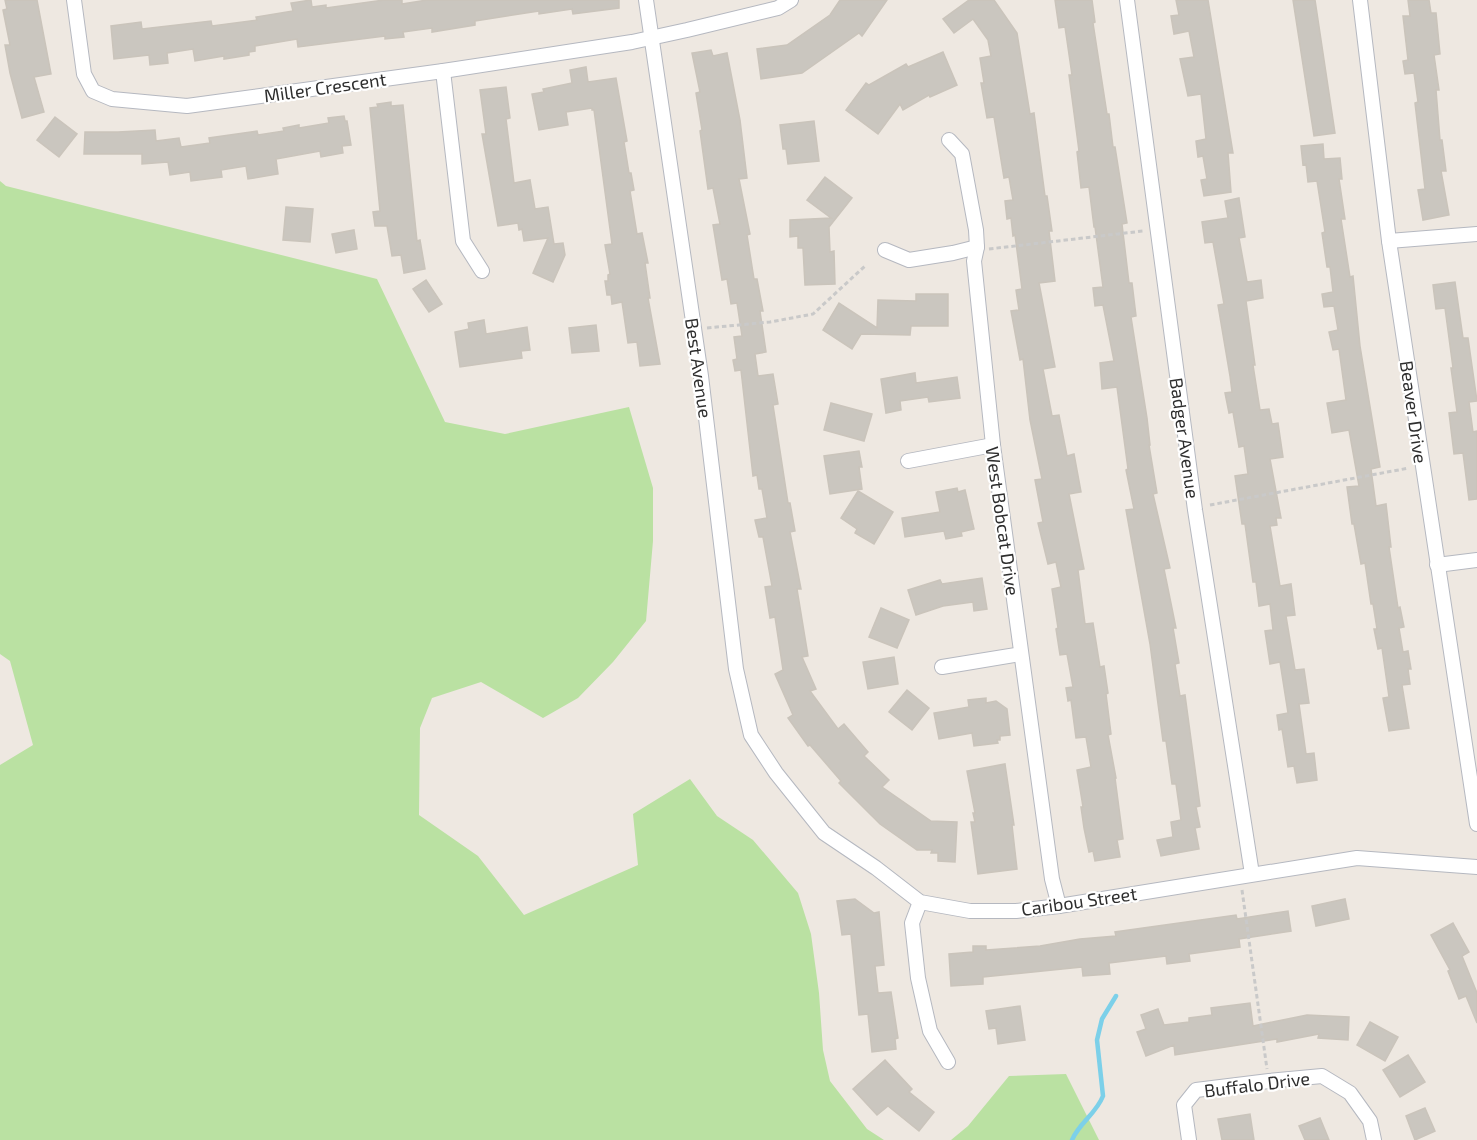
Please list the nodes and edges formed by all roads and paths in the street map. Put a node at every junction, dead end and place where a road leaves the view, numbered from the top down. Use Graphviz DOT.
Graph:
graph roads {
  1 [pos="74,0"];
  2 [pos="646,0"];
  3 [pos="791,0"];
  4 [pos="1127,0"];
  5 [pos="1360,0"];
  6 [pos="652,38"];
  7 [pos="443,71"];
  8 [pos="949,140"];
  9 [pos="1146,230"];
  10 [pos="1477,234"];
  11 [pos="1389,241"];
  12 [pos="982,248"];
  13 [pos="885,250"];
  14 [pos="865,266"];
  15 [pos="482,271"];
  16 [pos="705,329"];
  17 [pos="993,446"];
  18 [pos="909,461"];
  19 [pos="1422,465"];
  20 [pos="1210,505"];
  21 [pos="1477,560"];
  22 [pos="1437,565"];
  23 [pos="1021,654"];
  24 [pos="942,667"];
  25 [pos="751,735"];
  26 [pos="1477,824"];
  27 [pos="1477,867"];
  28 [pos="1252,874"];
  29 [pos="1242,890"];
  30 [pos="920,902"];
  31 [pos="1059,906"];
  32 [pos="948,1062"];
  33 [pos="1267,1071"];
  34 [pos="1189,1140"];
  35 [pos="1374,1140"];
  1 -- 7 [label="street, Miller Crescent"];
  2 -- 6 [label="street, Best Avenue"];
  3 -- 6 [label="street, Miller Crescent"];
  4 -- 28 [label="street, Badger Avenue"];
  5 -- 11 [label="street, Beaver Drive"];
  6 -- 7 [label="street, Miller Crescent"];
  6 -- 25 [label="street, Best Avenue"];
  7 -- 15 [label="street"];
  8 -- 12 [label="street, West Bobcat Drive"];
  9 -- 12 [label="path"];
  10 -- 11 [label="street"];
  11 -- 19 [label="street, Beaver Drive"];
  12 -- 13 [label="street"];
  12 -- 17 [label="street, West Bobcat Drive"];
  14 -- 16 [label="path"];
  17 -- 18 [label="street"];
  17 -- 23 [label="street, West Bobcat Drive"];
  19 -- 20 [label="path"];
  19 -- 22 [label="street, Beaver Drive"];
  21 -- 22 [label="street"];
  22 -- 26 [label="street, Beaver Drive"];
  23 -- 24 [label="street"];
  23 -- 31 [label="street, West Bobcat Drive"];
  25 -- 30 [label="street, Caribou Street"];
  27 -- 28 [label="street, Caribou Street"];
  28 -- 31 [label="street, Caribou Street"];
  29 -- 33 [label="path"];
  30 -- 31 [label="street, Caribou Street"];
  30 -- 32 [label="street"];
  34 -- 35 [label="street, Buffalo Drive"];
}
